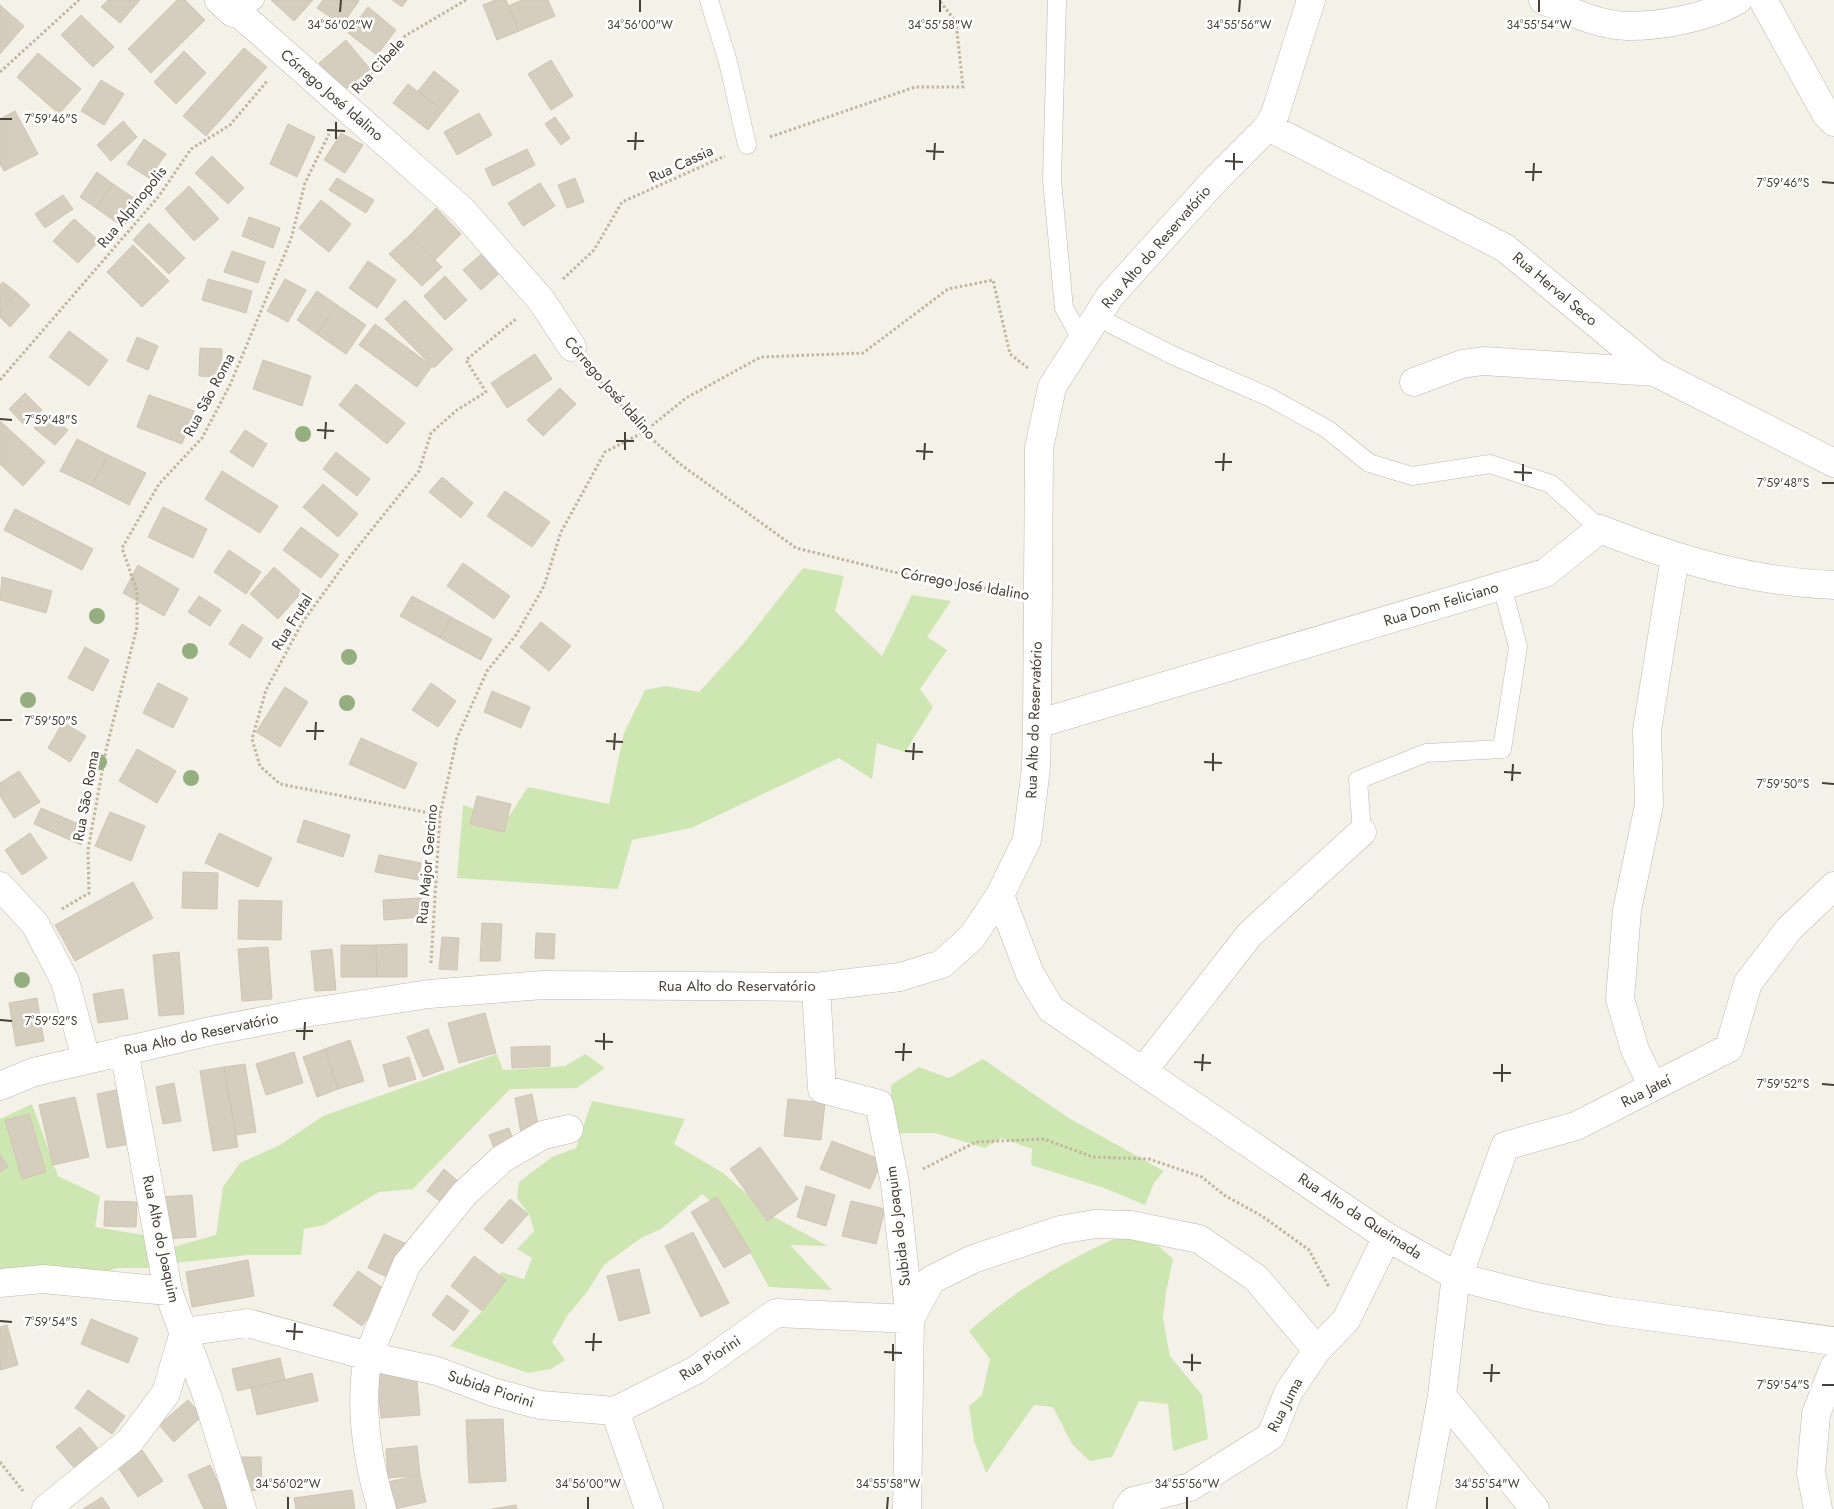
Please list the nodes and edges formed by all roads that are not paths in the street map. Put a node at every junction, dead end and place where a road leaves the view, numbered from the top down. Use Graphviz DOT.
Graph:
graph roads {
  1 [pos="709,0"];
  2 [pos="1057,0"];
  3 [pos="1311,0"];
  4 [pos="1543,0"];
  5 [pos="1738,0"];
  6 [pos="1763,0"];
  7 [pos="236,4"];
  8 [pos="1834,122"];
  9 [pos="1268,127"];
  10 [pos="747,145"];
  11 [pos="1097,317"];
  12 [pos="1082,340"];
  13 [pos="572,347"];
  14 [pos="1655,372"];
  15 [pos="1414,382"];
  16 [pos="1834,463"];
  17 [pos="1600,529"];
  18 [pos="1675,557"];
  19 [pos="1834,585"];
  20 [pos="1502,586"];
  21 [pos="1037,724"];
  22 [pos="1362,832"];
  23 [pos="0,886"];
  24 [pos="1834,886"];
  25 [pos="1000,895"];
  26 [pos="816,987"];
  27 [pos="124,1050"];
  28 [pos="86,1059"];
  29 [pos="1142,1071"];
  30 [pos="0,1086"];
  31 [pos="1653,1087"];
  32 [pos="569,1129"];
  33 [pos="1387,1237"];
  34 [pos="1457,1276"];
  35 [pos="0,1283"];
  36 [pos="168,1290"];
  37 [pos="910,1319"];
  38 [pos="184,1332"];
  39 [pos="1834,1341"];
  40 [pos="1317,1350"];
  41 [pos="368,1356"];
  42 [pos="1834,1367"];
  43 [pos="1442,1396"];
  44 [pos="615,1411"];
  45 [pos="36,1502"];
  46 [pos="242,1509"];
  47 [pos="382,1509"];
  48 [pos="649,1509"];
  49 [pos="906,1509"];
  50 [pos="1127,1509"];
  51 [pos="1421,1509"];
  52 [pos="1535,1509"];
  53 [pos="1818,1509"];
  1 -- 10 [label="lane"];
  2 -- 12 [label="lane"];
  3 -- 9 [label="street, Rua Alto do Reservatório"];
  4 -- 5 [label="street"];
  6 -- 8 [label="street"];
  7 -- 13 [label="street, Córrego José Idalino"];
  9 -- 11 [label="street, Rua Alto do Reservatório"];
  9 -- 14 [label="street, Rua Herval Seco"];
  11 -- 12 [label="street, Rua Alto do Reservatório"];
  11 -- 17 [label="lane"];
  12 -- 21 [label="street, Rua Alto do Reservatório"];
  14 -- 15 [label="street"];
  14 -- 16 [label="street, Rua Herval Seco"];
  17 -- 18 [label="street"];
  17 -- 20 [label="street, Rua Dom Feliciano"];
  18 -- 19 [label="street"];
  18 -- 31 [label="street"];
  20 -- 21 [label="street, Rua Dom Feliciano"];
  20 -- 22 [label="lane"];
  21 -- 25 [label="street, Rua Alto do Reservatório"];
  22 -- 29 [label="street"];
  23 -- 28 [label="street"];
  24 -- 31 [label="street, Rua Jateí"];
  25 -- 26 [label="street, Rua Alto do Reservatório"];
  25 -- 29 [label="street, Rua Alto da Queimada"];
  26 -- 27 [label="street, Rua Alto do Reservatório"];
  26 -- 37 [label="street, Subida do Joaquim"];
  27 -- 28 [label="street, Rua Alto do Reservatório"];
  27 -- 36 [label="street, Rua Alto do Joaquim"];
  28 -- 30 [label="street, Rua Alto do Reservatório"];
  29 -- 33 [label="street, Rua Alto da Queimada"];
  31 -- 34 [label="street, Rua Jateí"];
  32 -- 41 [label="street"];
  33 -- 34 [label="street, Rua Alto da Queimada"];
  33 -- 40 [label="street, Rua Juma"];
  34 -- 39 [label="street, Rua Alto da Queimada"];
  34 -- 43 [label="street"];
  35 -- 36 [label="street"];
  36 -- 38 [label="street, Rua Alto do Joaquim"];
  37 -- 40 [label="street"];
  37 -- 44 [label="street, Rua Piorini"];
  37 -- 49 [label="street, Subida do Joaquim"];
  38 -- 41 [label="street, Subida Piorini"];
  38 -- 45 [label="street"];
  38 -- 46 [label="street, Rua Alto do Joaquim"];
  40 -- 50 [label="street, Rua Juma"];
  41 -- 44 [label="street, Subida Piorini"];
  41 -- 47 [label="street"];
  42 -- 53 [label="street"];
  43 -- 51 [label="street"];
  43 -- 52 [label="street"];
  44 -- 48 [label="street"];
}
